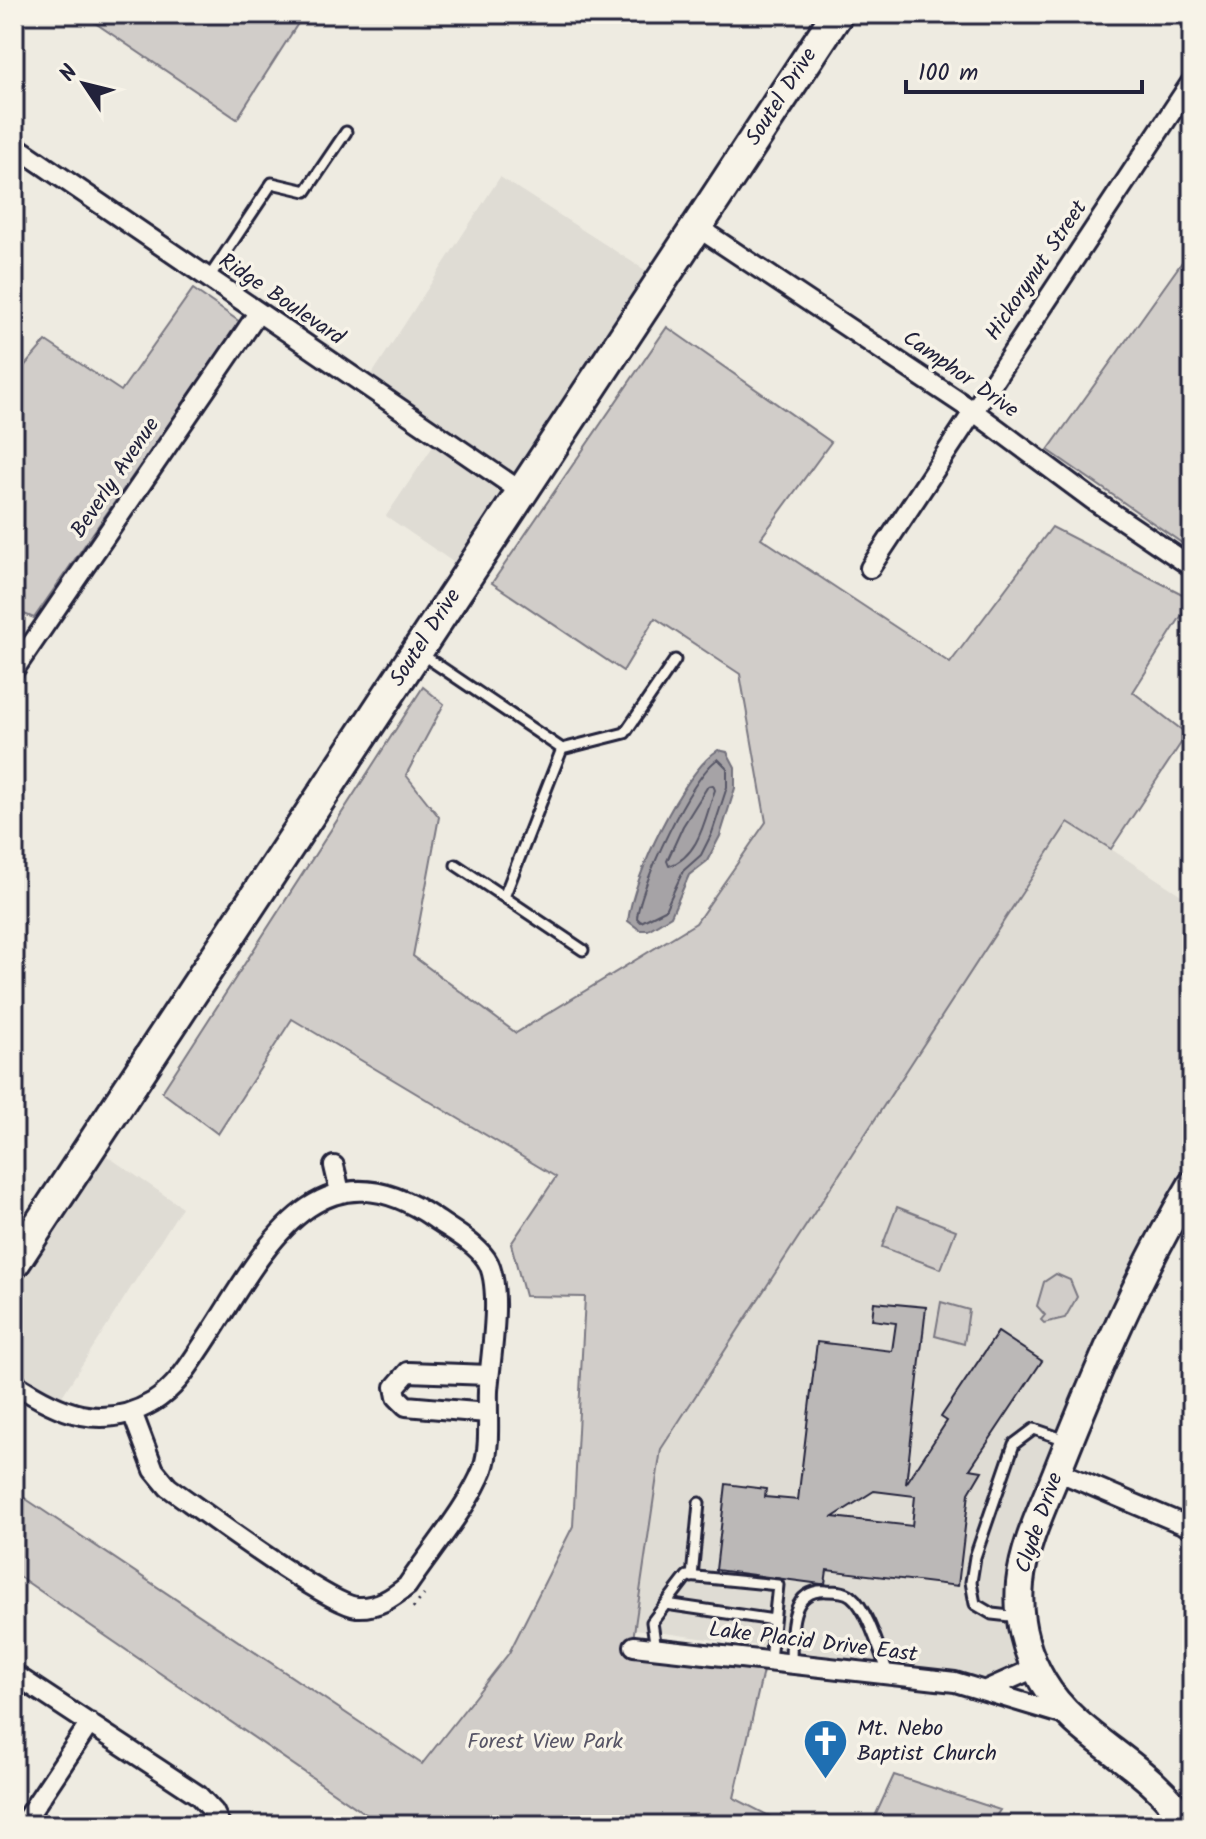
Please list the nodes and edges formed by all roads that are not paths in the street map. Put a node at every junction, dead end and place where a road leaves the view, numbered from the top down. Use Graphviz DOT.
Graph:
graph roads {
  1 [pos="837,14"];
  2 [pos="1192,81"];
  3 [pos="346,132"];
  4 [pos="14,145"];
  5 [pos="697,227"];
  6 [pos="208,279"];
  7 [pos="258,313"];
  8 [pos="973,411"];
  9 [pos="522,492"];
  10 [pos="1192,567"];
  11 [pos="870,568"];
  12 [pos="417,651"];
  13 [pos="675,660"];
  14 [pos="14,670"];
  15 [pos="562,749"];
  16 [pos="456,865"];
  17 [pos="504,897"];
  18 [pos="583,950"];
  19 [pos="334,1166"];
  20 [pos="1192,1184"];
  21 [pos="340,1192"];
  22 [pos="14,1263"];
  23 [pos="489,1375"];
  24 [pos="14,1383"];
  25 [pos="132,1412"];
  26 [pos="487,1413"];
  27 [pos="1069,1441"];
  28 [pos="1057,1471"];
  29 [pos="699,1503"];
  30 [pos="1192,1528"];
  31 [pos="692,1577"];
  32 [pos="666,1604"];
  33 [pos="1020,1617"];
  34 [pos="774,1620"];
  35 [pos="634,1646"];
  36 [pos="656,1649"];
  37 [pos="770,1660"];
  38 [pos="791,1663"];
  39 [pos="1035,1668"];
  40 [pos="14,1674"];
  41 [pos="889,1676"];
  42 [pos="986,1690"];
  43 [pos="1069,1716"];
  44 [pos="90,1723"];
  45 [pos="22,1825"];
  46 [pos="220,1825"];
  47 [pos="1188,1825"];
  1 -- 5 [label="main road, Soutel Drive"];
  2 -- 8 [label="street, Hickorynut Street"];
  3 -- 6 [label="lane"];
  4 -- 6 [label="street, Ridge Boulevard"];
  5 -- 8 [label="street, Camphor Drive"];
  5 -- 9 [label="main road, Soutel Drive"];
  6 -- 7 [label="street, Ridge Boulevard"];
  7 -- 9 [label="street, Ridge Boulevard"];
  7 -- 14 [label="street, Beverly Avenue"];
  8 -- 10 [label="street, Camphor Drive"];
  8 -- 11 [label="street, Hickorynut Street"];
  9 -- 12 [label="main road, Soutel Drive"];
  12 -- 15 [label="lane"];
  12 -- 22 [label="main road, Soutel Drive"];
  13 -- 15 [label="lane"];
  15 -- 17 [label="lane"];
  16 -- 17 [label="lane"];
  17 -- 18 [label="lane"];
  19 -- 21 [label="street"];
  20 -- 27 [label="street, Clyde Drive"];
  21 -- 23 [label="street"];
  21 -- 25 [label="street"];
  23 -- 26 [label="street"];
  23 -- 26 [label="street"];
  24 -- 25 [label="street"];
  25 -- 26 [label="street"];
  27 -- 28 [label="street, Clyde Drive"];
  27 -- 33 [label="lane"];
  28 -- 30 [label="street"];
  28 -- 33 [label="street, Clyde Drive"];
  29 -- 31 [label="lane"];
  31 -- 32 [label="lane"];
  31 -- 34 [label="lane"];
  32 -- 34 [label="lane"];
  32 -- 36 [label="lane"];
  33 -- 39 [label="street, Clyde Drive"];
  34 -- 37 [label="lane"];
  35 -- 36 [label="street, Lake Placid Drive East"];
  36 -- 37 [label="street, Lake Placid Drive East"];
  37 -- 38 [label="street, Lake Placid Drive East"];
  38 -- 41 [label="street, Lake Placid Drive East"];
  38 -- 41 [label="lane"];
  39 -- 42 [label="street"];
  39 -- 43 [label="street, Clyde Drive"];
  40 -- 44 [label="street"];
  41 -- 42 [label="street, Lake Placid Drive East"];
  42 -- 43 [label="street, Lake Placid Drive East"];
  43 -- 47 [label="street, Clyde Drive"];
  44 -- 45 [label="street"];
  44 -- 46 [label="street"];
}
